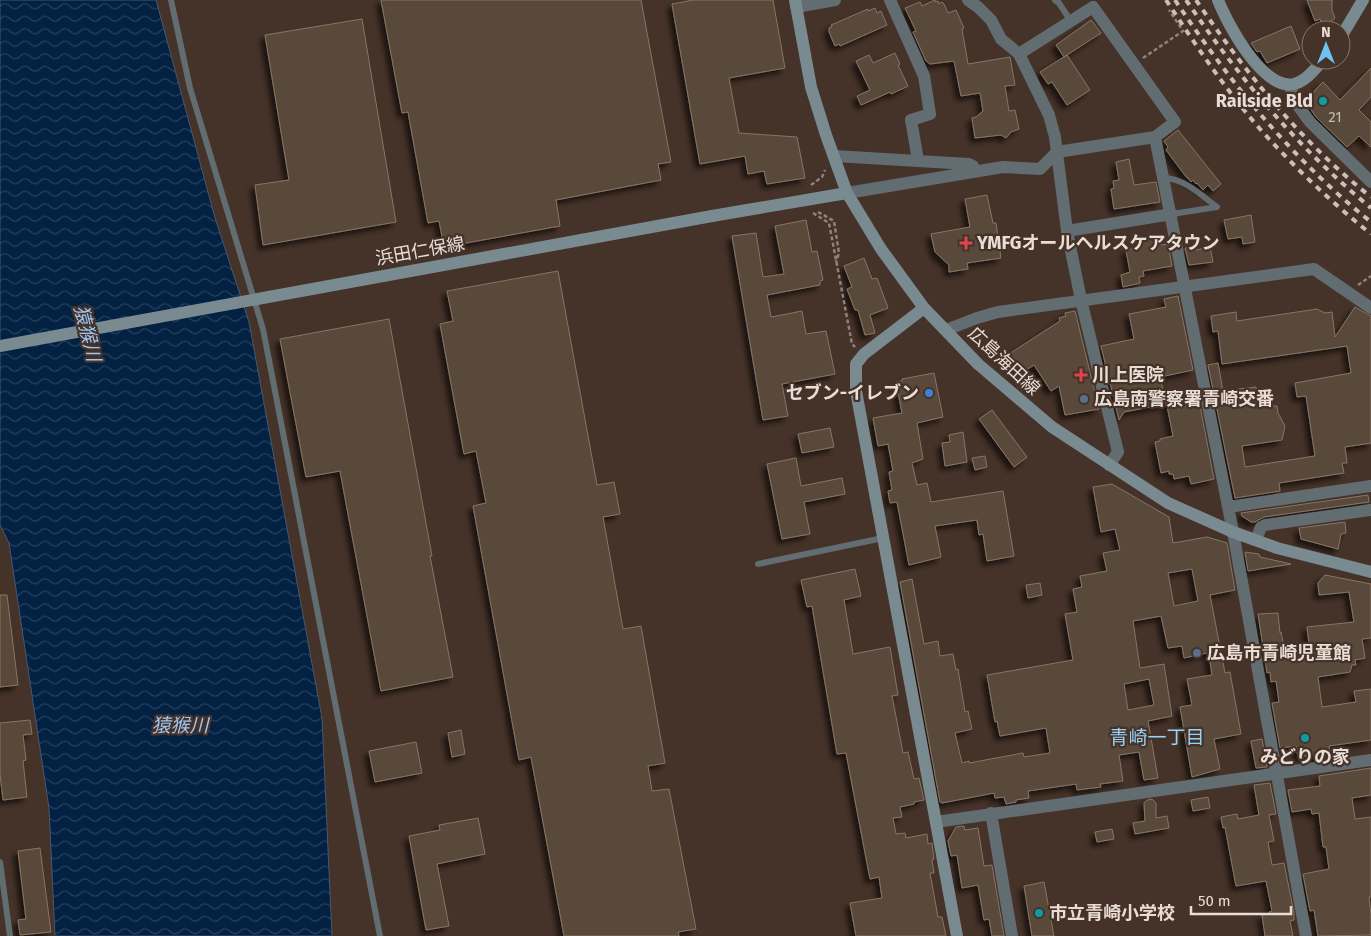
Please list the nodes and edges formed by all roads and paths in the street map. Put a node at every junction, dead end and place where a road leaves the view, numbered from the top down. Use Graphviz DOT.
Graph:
graph roads {
  1 [pos="171,0"];
  2 [pos="834,0"];
  3 [pos="890,0"];
  4 [pos="968,0"];
  5 [pos="1055,0"];
  6 [pos="1218,0"];
  7 [pos="1363,0"];
  8 [pos="796,4"];
  9 [pos="1169,10"];
  10 [pos="1070,20"];
  11 [pos="1351,20"];
  12 [pos="1019,54"];
  13 [pos="1140,60"];
  14 [pos="1313,70"];
  15 [pos="1289,85"];
  16 [pos="1155,137"];
  17 [pos="1057,152"];
  18 [pos="834,156"];
  19 [pos="918,160"];
  20 [pos="975,171"];
  21 [pos="822,177"];
  22 [pos="1165,178"];
  23 [pos="1371,182"];
  24 [pos="813,185"];
  25 [pos="847,193"];
  26 [pos="818,212"];
  27 [pos="806,214"];
  28 [pos="1172,214"];
  29 [pos="1066,231"];
  30 [pos="836,262"];
  31 [pos="1186,287"];
  32 [pos="1081,300"];
  33 [pos="924,308"];
  34 [pos="1371,308"];
  35 [pos="946,330"];
  36 [pos="0,346"];
  37 [pos="864,354"];
  38 [pos="1110,465"];
  39 [pos="1371,486"];
  40 [pos="1228,507"];
  41 [pos="1371,510"];
  42 [pos="1234,532"];
  43 [pos="883,538"];
  44 [pos="1256,540"];
  45 [pos="758,564"];
  46 [pos="1371,572"];
  47 [pos="1371,760"];
  48 [pos="1278,773"];
  49 [pos="991,813"];
  50 [pos="936,822"];
  51 [pos="0,862"];
  52 [pos="10,936"];
  53 [pos="380,936"];
  54 [pos="957,936"];
  55 [pos="1012,936"];
  56 [pos="1306,936"];
  1 -- 53 [label="lane"];
  2 -- 8 [label="street"];
  3 -- 19 [label="street"];
  4 -- 12 [label="street"];
  5 -- 10 [label="lane"];
  6 -- 15 [label="main road"];
  7 -- 11 [label="main road"];
  8 -- 18 [label="main road, 広島海田線"];
  9 -- 13 [label="path"];
  10 -- 12 [label="street"];
  10 -- 16 [label="street"];
  12 -- 17 [label="street"];
  14 -- 15 [label="main road"];
  15 -- 23 [label="street"];
  16 -- 17 [label="street"];
  16 -- 22 [label="street"];
  17 -- 20 [label="street"];
  17 -- 29 [label="street"];
  18 -- 19 [label="street"];
  18 -- 25 [label="main road, 広島海田線"];
  19 -- 20 [label="street"];
  20 -- 25 [label="street"];
  21 -- 24 [label="path"];
  22 -- 28 [label="street"];
  22 -- 28 [label="lane"];
  25 -- 33 [label="main road, 広島海田線"];
  25 -- 36 [label="main road, 浜田仁保線, bridge"];
  26 -- 30 [label="path"];
  27 -- 30 [label="path"];
  28 -- 29 [label="street"];
  28 -- 31 [label="street"];
  29 -- 32 [label="street"];
  30 -- 37 [label="path"];
  31 -- 32 [label="street"];
  31 -- 34 [label="street"];
  31 -- 40 [label="street"];
  32 -- 35 [label="street"];
  32 -- 38 [label="street"];
  33 -- 35 [label="main road, 広島海田線"];
  33 -- 37 [label="main road"];
  35 -- 38 [label="main road, 広島海田線"];
  37 -- 43 [label="main road"];
  38 -- 42 [label="main road, 広島海田線"];
  39 -- 40 [label="street"];
  40 -- 42 [label="street"];
  41 -- 44 [label="street"];
  42 -- 44 [label="main road, 広島海田線"];
  42 -- 48 [label="street"];
  43 -- 45 [label="lane"];
  43 -- 50 [label="main road"];
  44 -- 46 [label="main road, 広島海田線"];
  47 -- 48 [label="street"];
  48 -- 49 [label="street"];
  48 -- 56 [label="street"];
  49 -- 50 [label="street"];
  49 -- 55 [label="street"];
  50 -- 54 [label="main road"];
  51 -- 52 [label="lane"];
}
